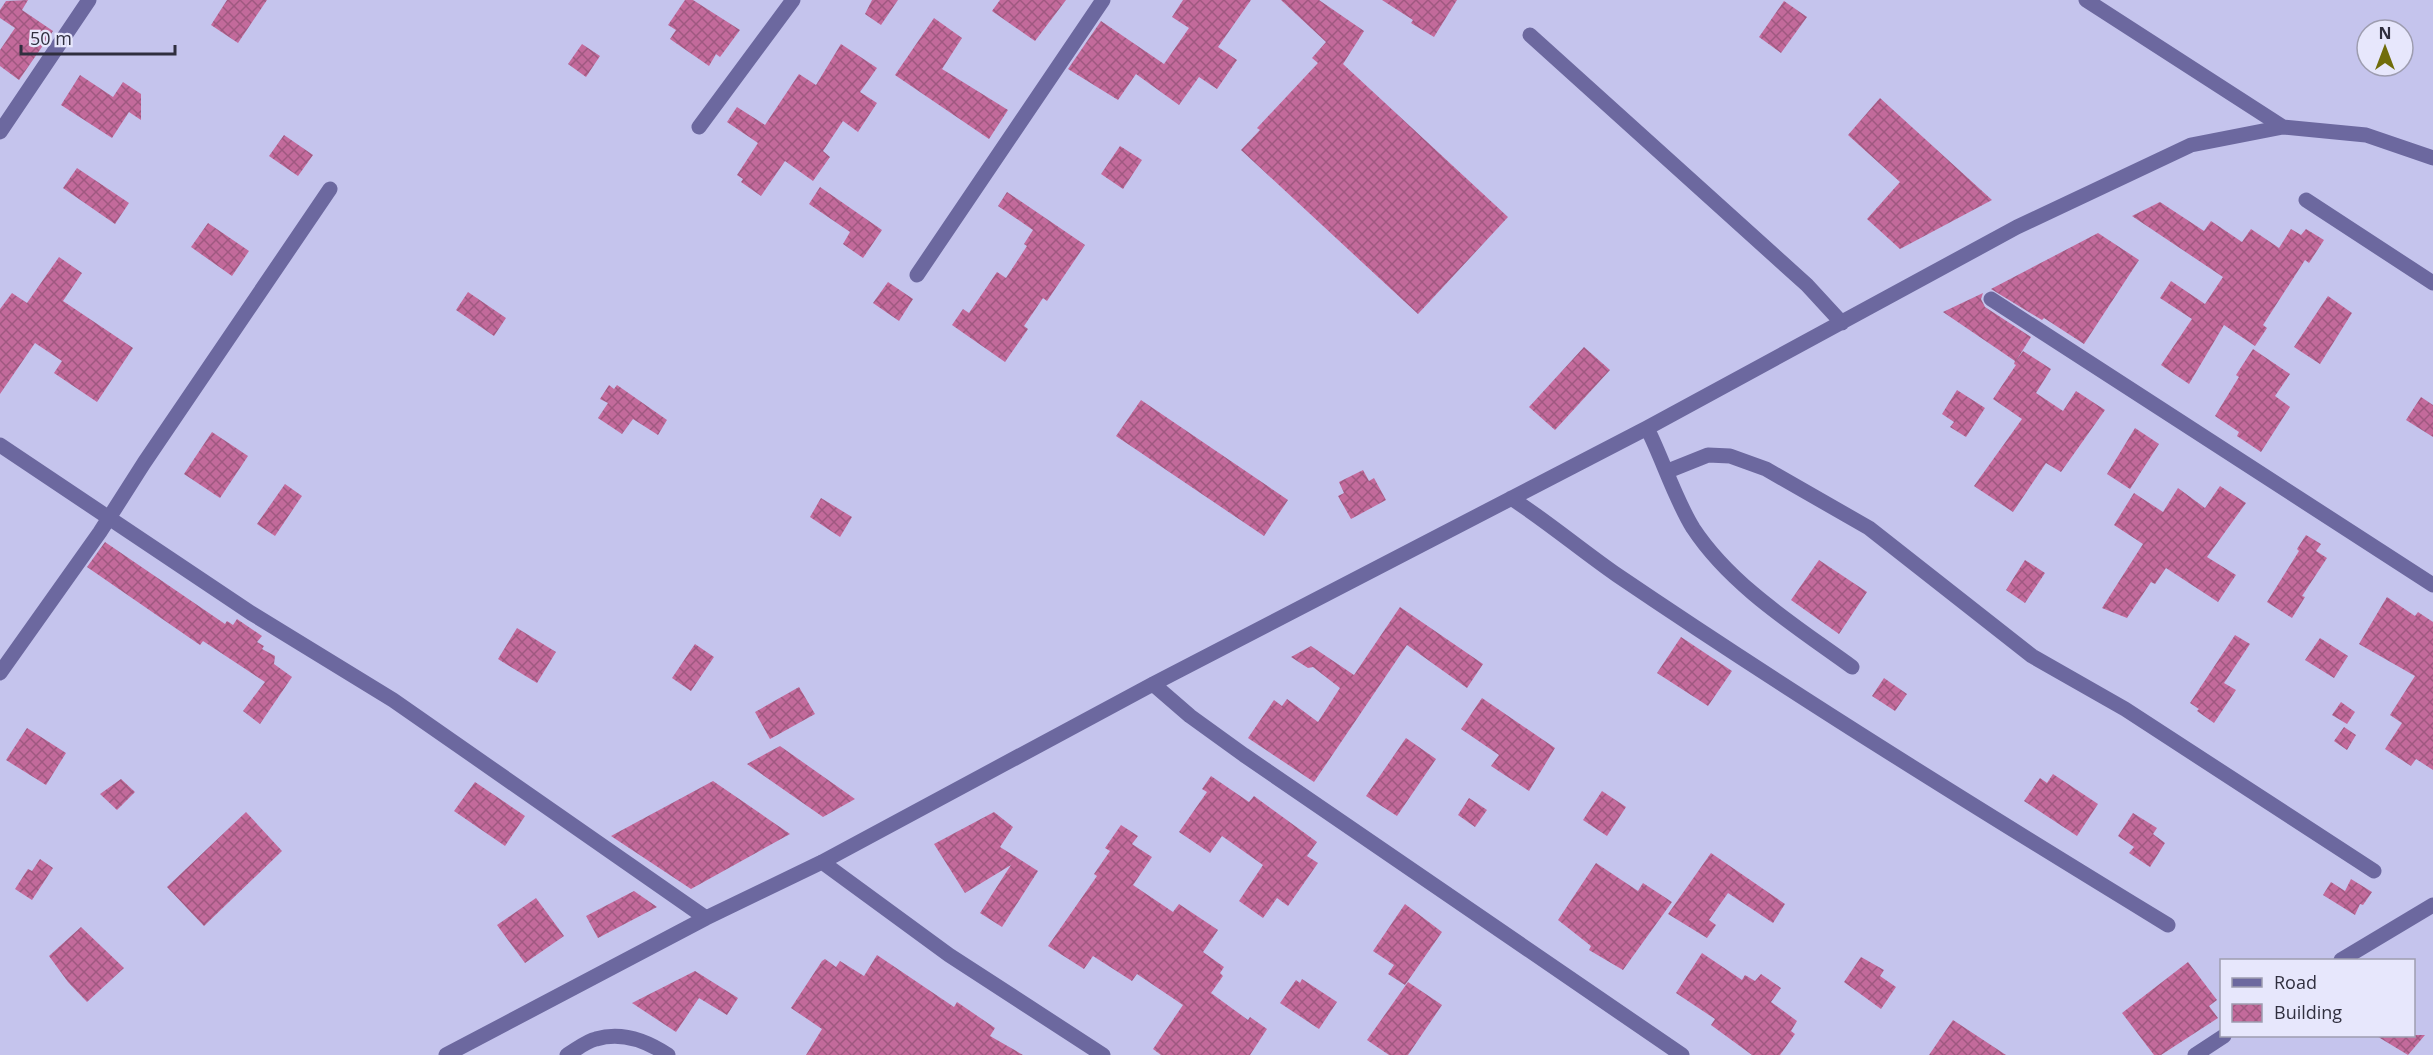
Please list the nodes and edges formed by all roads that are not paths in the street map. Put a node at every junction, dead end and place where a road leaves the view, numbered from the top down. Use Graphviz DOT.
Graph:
graph roads {
  1 [pos="89,0"];
  2 [pos="793,0"];
  3 [pos="1102,0"];
  4 [pos="2085,0"];
  5 [pos="1530,34"];
  6 [pos="699,127"];
  7 [pos="2283,127"];
  8 [pos="0,132"];
  9 [pos="2433,158"];
  10 [pos="330,189"];
  11 [pos="2306,200"];
  12 [pos="917,275"];
  13 [pos="2433,283"];
  14 [pos="1991,299"];
  15 [pos="1842,323"];
  16 [pos="1647,428"];
  17 [pos="0,445"];
  18 [pos="1668,471"];
  19 [pos="1511,498"];
  20 [pos="110,517"];
  21 [pos="2433,585"];
  22 [pos="1852,667"];
  23 [pos="0,673"];
  24 [pos="1153,684"];
  25 [pos="822,862"];
  26 [pos="2374,871"];
  27 [pos="2433,905"];
  28 [pos="706,918"];
  29 [pos="2168,925"];
  30 [pos="2344,959"];
  31 [pos="2221,1037"];
  32 [pos="449,1054"];
  33 [pos="567,1055"];
  34 [pos="668,1055"];
  35 [pos="1103,1055"];
  36 [pos="1682,1055"];
  37 [pos="2195,1055"];
  1 -- 8 [label="street"];
  2 -- 6 [label="street"];
  3 -- 12 [label="street"];
  4 -- 7 [label="street"];
  5 -- 15 [label="street"];
  7 -- 9 [label="street"];
  7 -- 15 [label="street"];
  10 -- 20 [label="street"];
  11 -- 13 [label="street"];
  14 -- 21 [label="street"];
  15 -- 16 [label="street"];
  16 -- 18 [label="street"];
  16 -- 19 [label="street"];
  17 -- 20 [label="street"];
  18 -- 22 [label="street"];
  18 -- 26 [label="street"];
  19 -- 24 [label="street"];
  19 -- 29 [label="street"];
  20 -- 23 [label="street"];
  20 -- 28 [label="street"];
  24 -- 25 [label="street"];
  24 -- 36 [label="street"];
  25 -- 28 [label="street"];
  25 -- 35 [label="street"];
  27 -- 30 [label="street"];
  28 -- 32 [label="street"];
  31 -- 37 [label="street"];
  33 -- 34 [label="street"];
}
